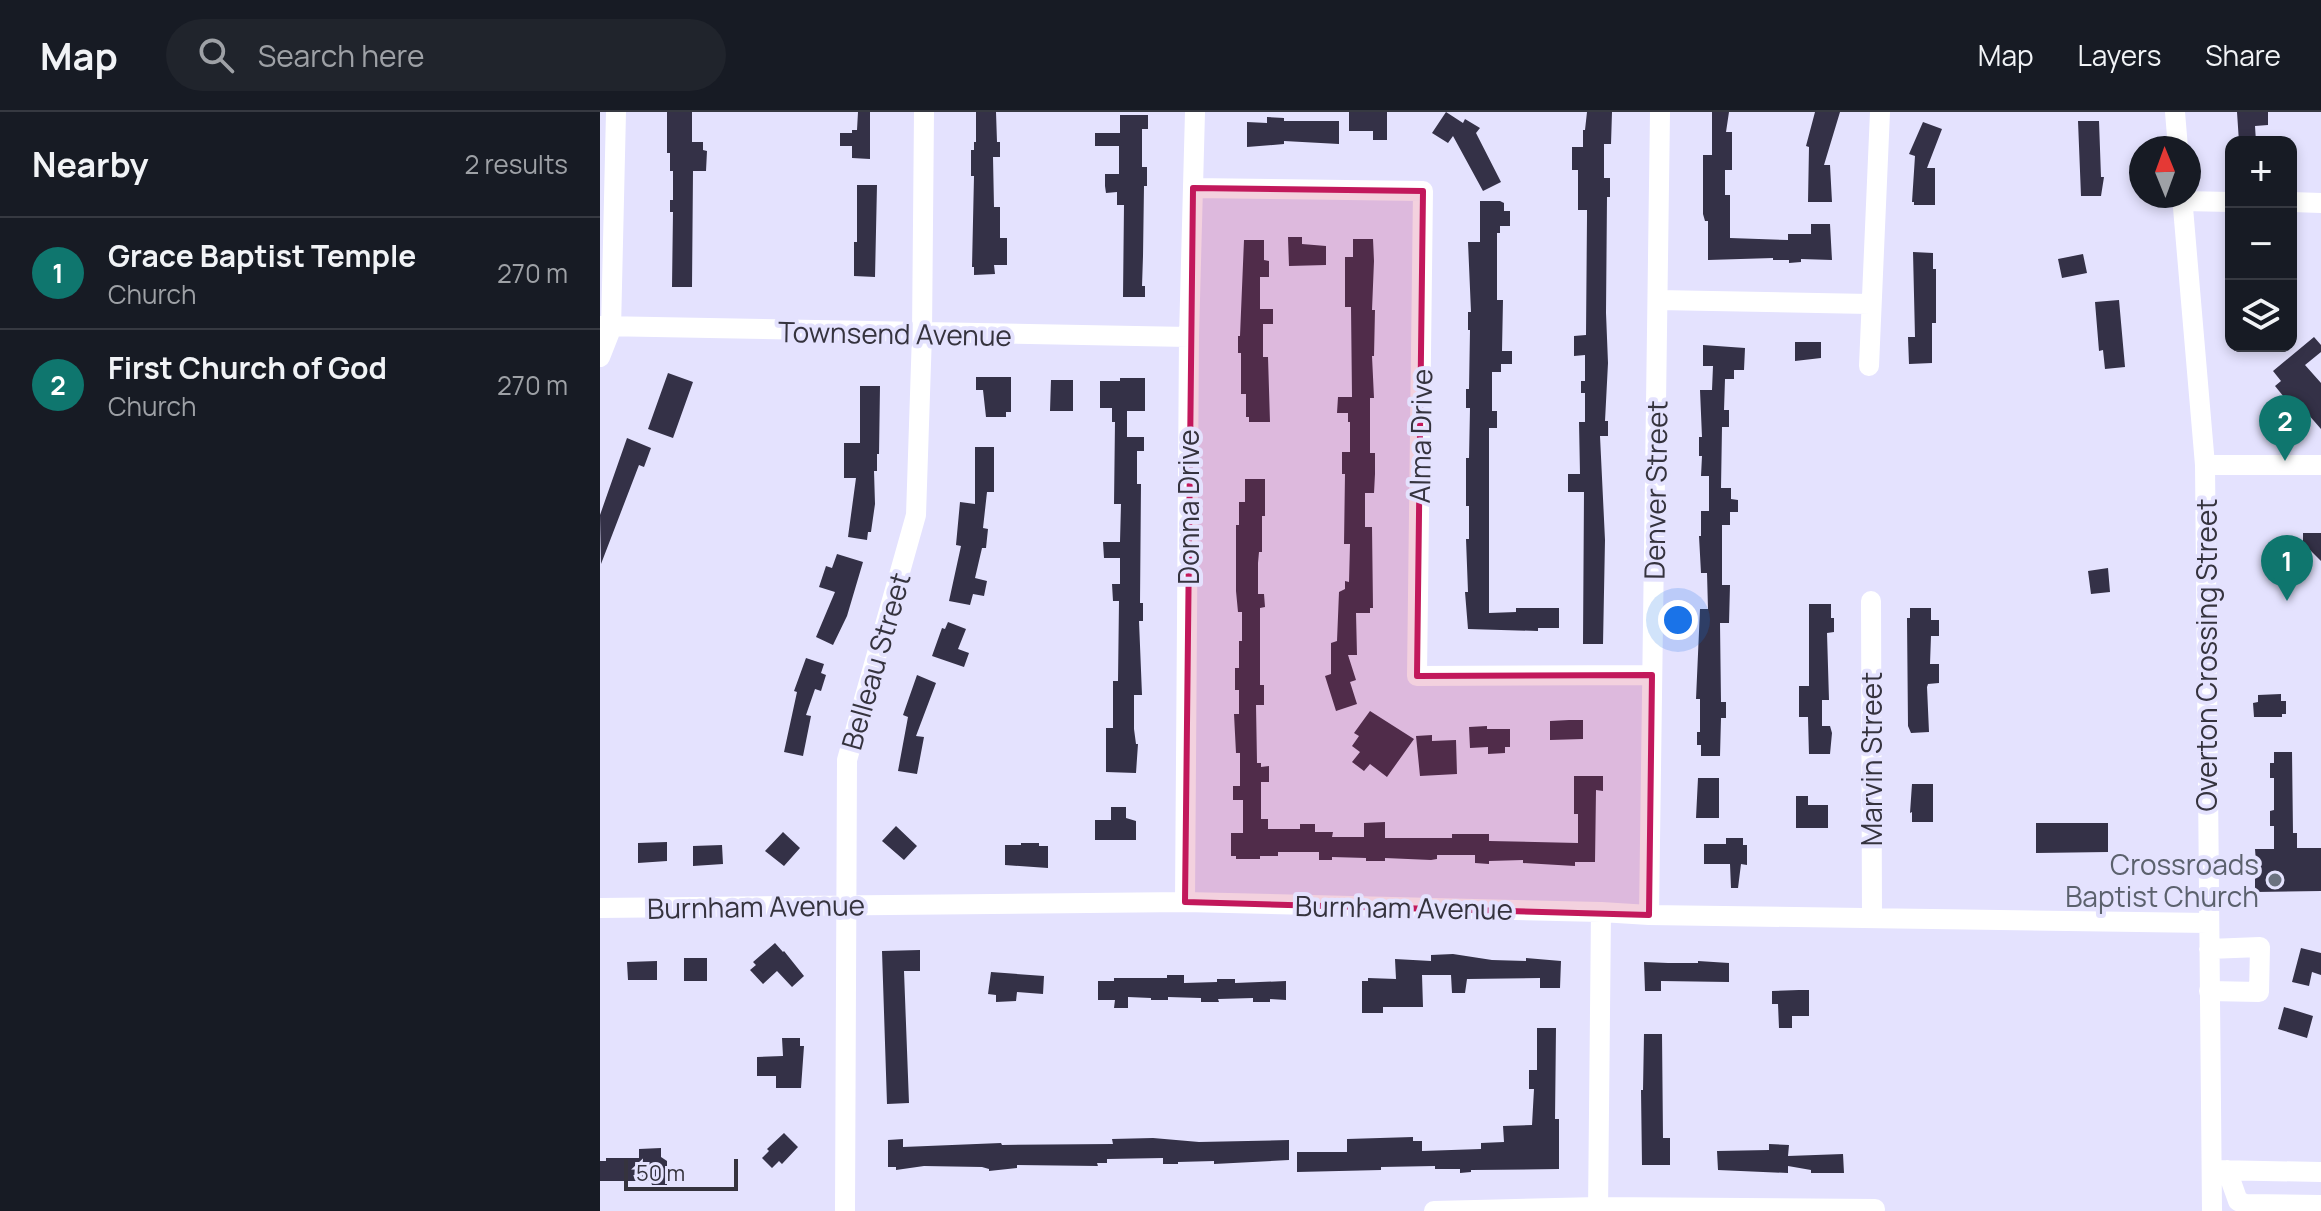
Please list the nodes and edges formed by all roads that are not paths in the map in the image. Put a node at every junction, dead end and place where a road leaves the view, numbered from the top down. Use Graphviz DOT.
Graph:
graph roads {
  1 [pos="616,112"];
  2 [pos="924,112"];
  3 [pos="1195,112"];
  4 [pos="1660,112"];
  5 [pos="1880,112"];
  6 [pos="2175,112"];
  7 [pos="2177,136"];
  8 [pos="1193,188"];
  9 [pos="2201,200"];
  10 [pos="2225,202"];
  11 [pos="2297,202"];
  12 [pos="2321,203"];
  13 [pos="2183,208"];
  14 [pos="1658,300"];
  15 [pos="1870,304"];
  16 [pos="606,328"];
  17 [pos="922,334"];
  18 [pos="1189,337"];
  19 [pos="600,357"];
  20 [pos="1869,366"];
  21 [pos="2205,465"];
  22 [pos="2321,465"];
  23 [pos="1871,601"];
  24 [pos="1652,675"];
  25 [pos="1185,902"];
  26 [pos="845,904"];
  27 [pos="600,908"];
  28 [pos="1601,912"];
  29 [pos="1649,915"];
  30 [pos="1872,917"];
  31 [pos="2208,923"];
  32 [pos="2209,949"];
  33 [pos="2209,991"];
  34 [pos="2219,1170"];
  35 [pos="2321,1172"];
  36 [pos="2321,1205"];
  37 [pos="1598,1209"];
  38 [pos="1875,1209"];
  39 [pos="845,1211"];
  40 [pos="1434,1211"];
  41 [pos="2212,1211"];
  1 -- 16 [label="street"];
  2 -- 17 [label="street, Belleau Street"];
  3 -- 8 [label="street, Donna Drive"];
  4 -- 14 [label="street, Denver Street"];
  5 -- 15 [label="street"];
  6 -- 7 [label="street"];
  8 -- 18 [label="street, Donna Drive"];
  8 -- 24 [label="street, Alma Drive"];
  9 -- 10 [label="street"];
  11 -- 12 [label="street"];
  13 -- 21 [label="street, Overton Crossing Street"];
  14 -- 15 [label="street"];
  14 -- 24 [label="street, Denver Street"];
  15 -- 20 [label="street"];
  16 -- 17 [label="street, Townsend Avenue"];
  16 -- 19 [label="street"];
  17 -- 18 [label="street, Townsend Avenue"];
  17 -- 26 [label="street, Belleau Street"];
  18 -- 25 [label="street, Donna Drive"];
  21 -- 22 [label="street"];
  21 -- 31 [label="street, Overton Crossing Street"];
  23 -- 30 [label="street, Marvin Street"];
  24 -- 29 [label="street, Denver Street"];
  25 -- 26 [label="street, Burnham Avenue"];
  25 -- 28 [label="street, Burnham Avenue"];
  26 -- 27 [label="street, Burnham Avenue"];
  26 -- 39 [label="street, Belleau Street"];
  28 -- 29 [label="street, Burnham Avenue"];
  28 -- 37 [label="street"];
  29 -- 30 [label="street, Burnham Avenue"];
  30 -- 31 [label="street, Burnham Avenue"];
  31 -- 32 [label="street, Overton Crossing Street"];
  32 -- 33 [label="street, Overton Crossing Street"];
  32 -- 33 [label="street"];
  33 -- 34 [label="street, Overton Crossing Street"];
  34 -- 35 [label="street"];
  34 -- 36 [label="street"];
  34 -- 41 [label="street, Overton Crossing Street"];
  37 -- 38 [label="street"];
  37 -- 40 [label="street"];
}
